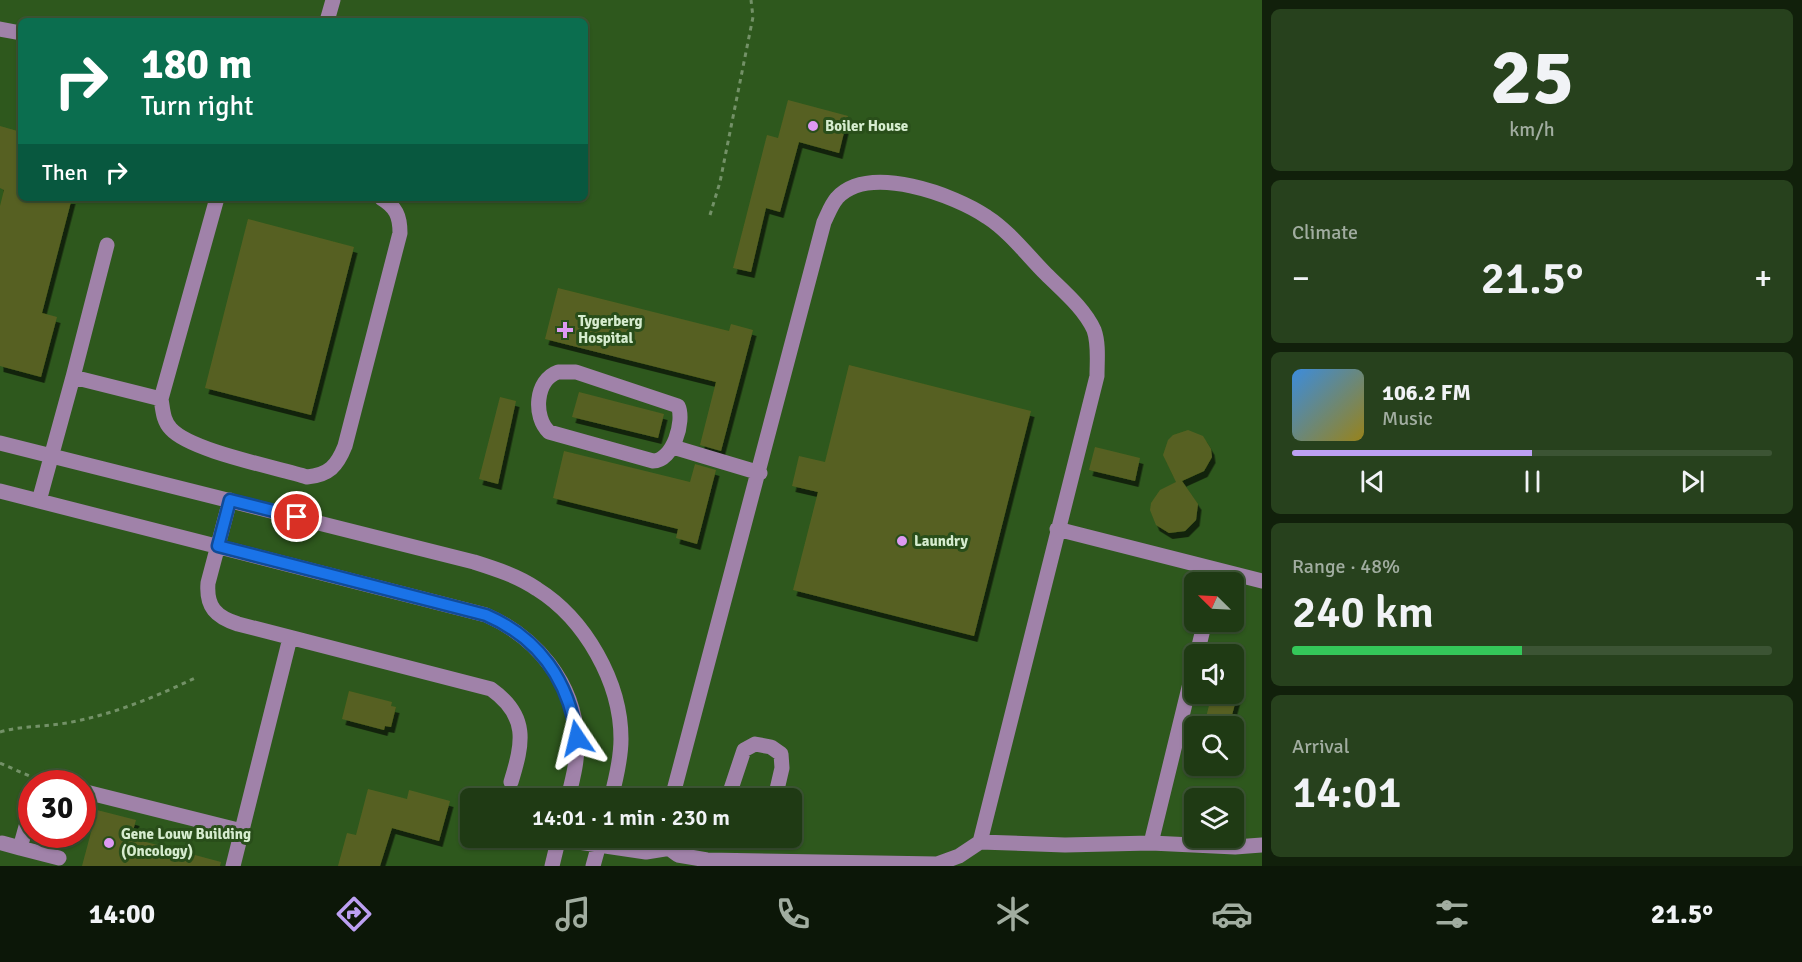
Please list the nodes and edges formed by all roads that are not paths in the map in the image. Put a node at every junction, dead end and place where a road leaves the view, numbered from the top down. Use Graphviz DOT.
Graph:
graph roads {
  1 [pos="333,0"];
  2 [pos="328,18"];
  3 [pos="0,29"];
  4 [pos="18,32"];
  5 [pos="215,201"];
  6 [pos="385,201"];
  7 [pos="107,245"];
  8 [pos="74,376"];
  9 [pos="161,399"];
  10 [pos="0,443"];
  11 [pos="672,447"];
  12 [pos="52,456"];
  13 [pos="760,473"];
  14 [pos="0,491"];
  15 [pos="230,500"];
  16 [pos="39,501"];
  17 [pos="1057,529"];
  18 [pos="218,546"];
  19 [pos="1202,572"];
  20 [pos="1244,579"];
  21 [pos="1262,581"];
  22 [pos="290,638"];
  23 [pos="1185,704"];
  24 [pos="511,782"];
  25 [pos="570,788"];
  26 [pos="613,788"];
  27 [pos="675,788"];
  28 [pos="731,788"];
  29 [pos="777,788"];
  30 [pos="96,794"];
  31 [pos="242,831"];
  32 [pos="980,842"];
  33 [pos="2,843"];
  34 [pos="1151,843"];
  35 [pos="1262,845"];
  36 [pos="18,847"];
  37 [pos="21,848"];
  38 [pos="556,848"];
  39 [pos="598,848"];
  40 [pos="629,848"];
  41 [pos="654,848"];
  42 [pos="668,848"];
  43 [pos="764,848"];
  44 [pos="59,858"];
  45 [pos="761,862"];
  46 [pos="233,866"];
  47 [pos="552,866"];
  48 [pos="593,866"];
  1 -- 2 [label="street"];
  3 -- 4 [label="street"];
  5 -- 9 [label="street"];
  6 -- 9 [label="street"];
  7 -- 8 [label="street"];
  8 -- 9 [label="street"];
  8 -- 12 [label="street"];
  10 -- 12 [label="street"];
  11 -- 11 [label="street"];
  11 -- 13 [label="street"];
  12 -- 15 [label="street"];
  12 -- 16 [label="street"];
  13 -- 17 [label="street"];
  13 -- 27 [label="street"];
  14 -- 16 [label="street"];
  15 -- 18 [label="street"];
  15 -- 26 [label="street"];
  16 -- 18 [label="street"];
  17 -- 19 [label="street"];
  17 -- 32 [label="street"];
  18 -- 22 [label="street"];
  18 -- 25 [label="street"];
  20 -- 21 [label="street"];
  22 -- 24 [label="street"];
  22 -- 31 [label="street"];
  23 -- 34 [label="street"];
  28 -- 29 [label="street"];
  30 -- 31 [label="street"];
  31 -- 46 [label="street"];
  32 -- 34 [label="street"];
  32 -- 45 [label="street"];
  33 -- 36 [label="street"];
  34 -- 35 [label="street"];
  37 -- 44 [label="street"];
  38 -- 47 [label="street"];
  39 -- 48 [label="street"];
  40 -- 41 [label="street"];
  42 -- 45 [label="street"];
  43 -- 45 [label="street"];
}
